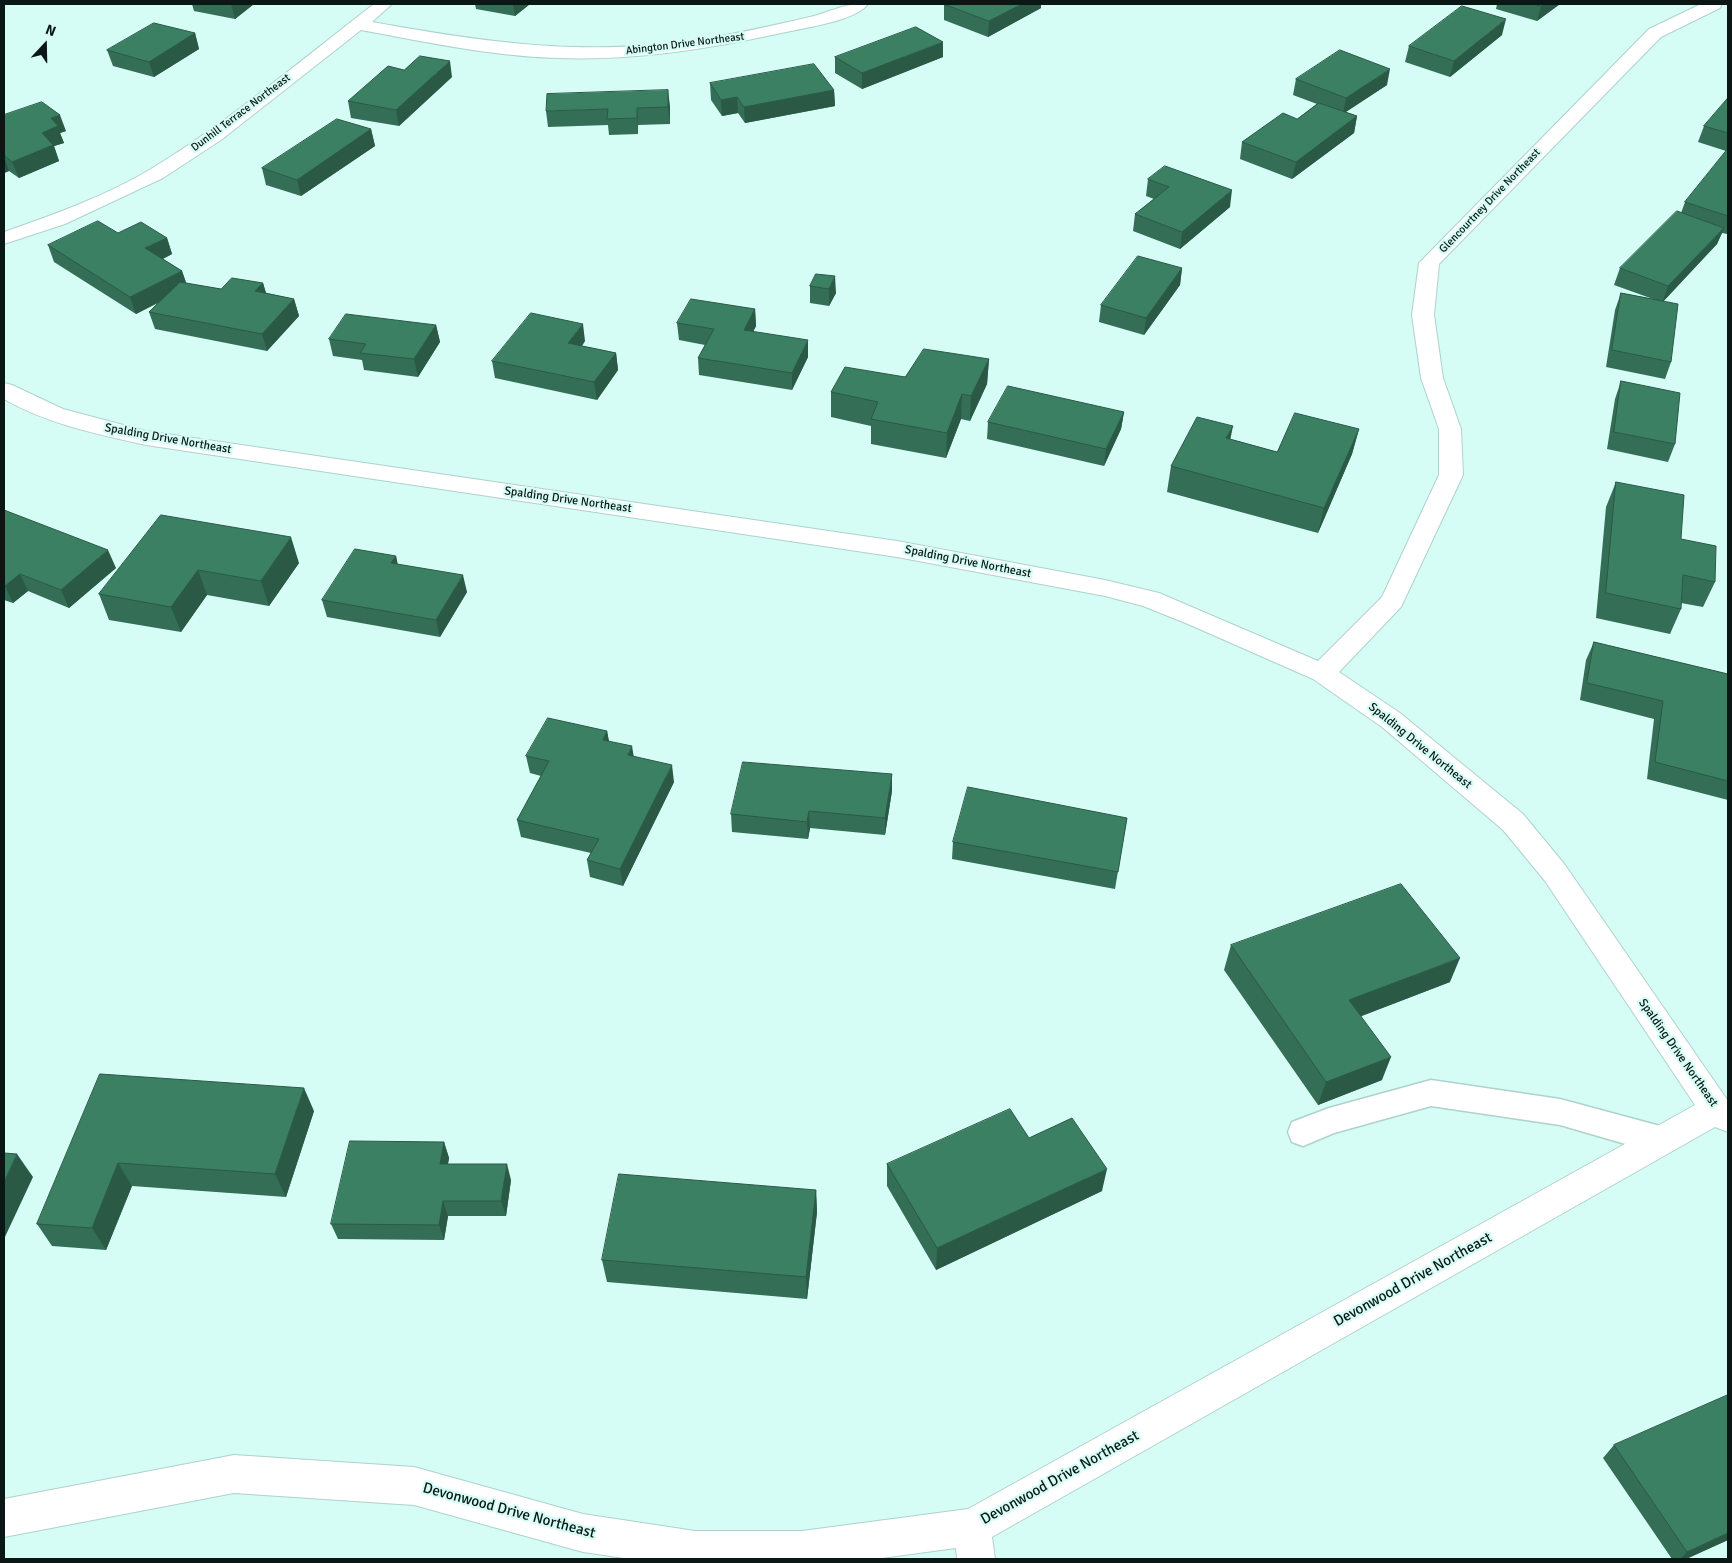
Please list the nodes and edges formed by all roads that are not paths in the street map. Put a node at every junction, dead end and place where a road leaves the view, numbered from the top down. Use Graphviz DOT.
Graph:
graph roads {
  1 [pos="384,4"];
  2 [pos="860,4"];
  3 [pos="1714,4"];
  4 [pos="358,24"];
  5 [pos="4,238"];
  6 [pos="4,390"];
  7 [pos="1322,673"];
  8 [pos="1722,1114"];
  9 [pos="1303,1132"];
  10 [pos="1660,1140"];
  11 [pos="4,1518"];
  12 [pos="974,1543"];
  1 -- 4 [label="street, Dunhill Terrace Northeast"];
  2 -- 4 [label="street, Abington Drive Northeast"];
  3 -- 7 [label="street, Glencourtney Drive Northeast"];
  4 -- 5 [label="street, Dunhill Terrace Northeast"];
  6 -- 7 [label="street, Spalding Drive Northeast"];
  7 -- 8 [label="street, Spalding Drive Northeast"];
  8 -- 10 [label="street, Devonwood Drive Northeast"];
  9 -- 10 [label="lane"];
  10 -- 12 [label="street, Devonwood Drive Northeast"];
  11 -- 12 [label="street, Devonwood Drive Northeast"];
}
